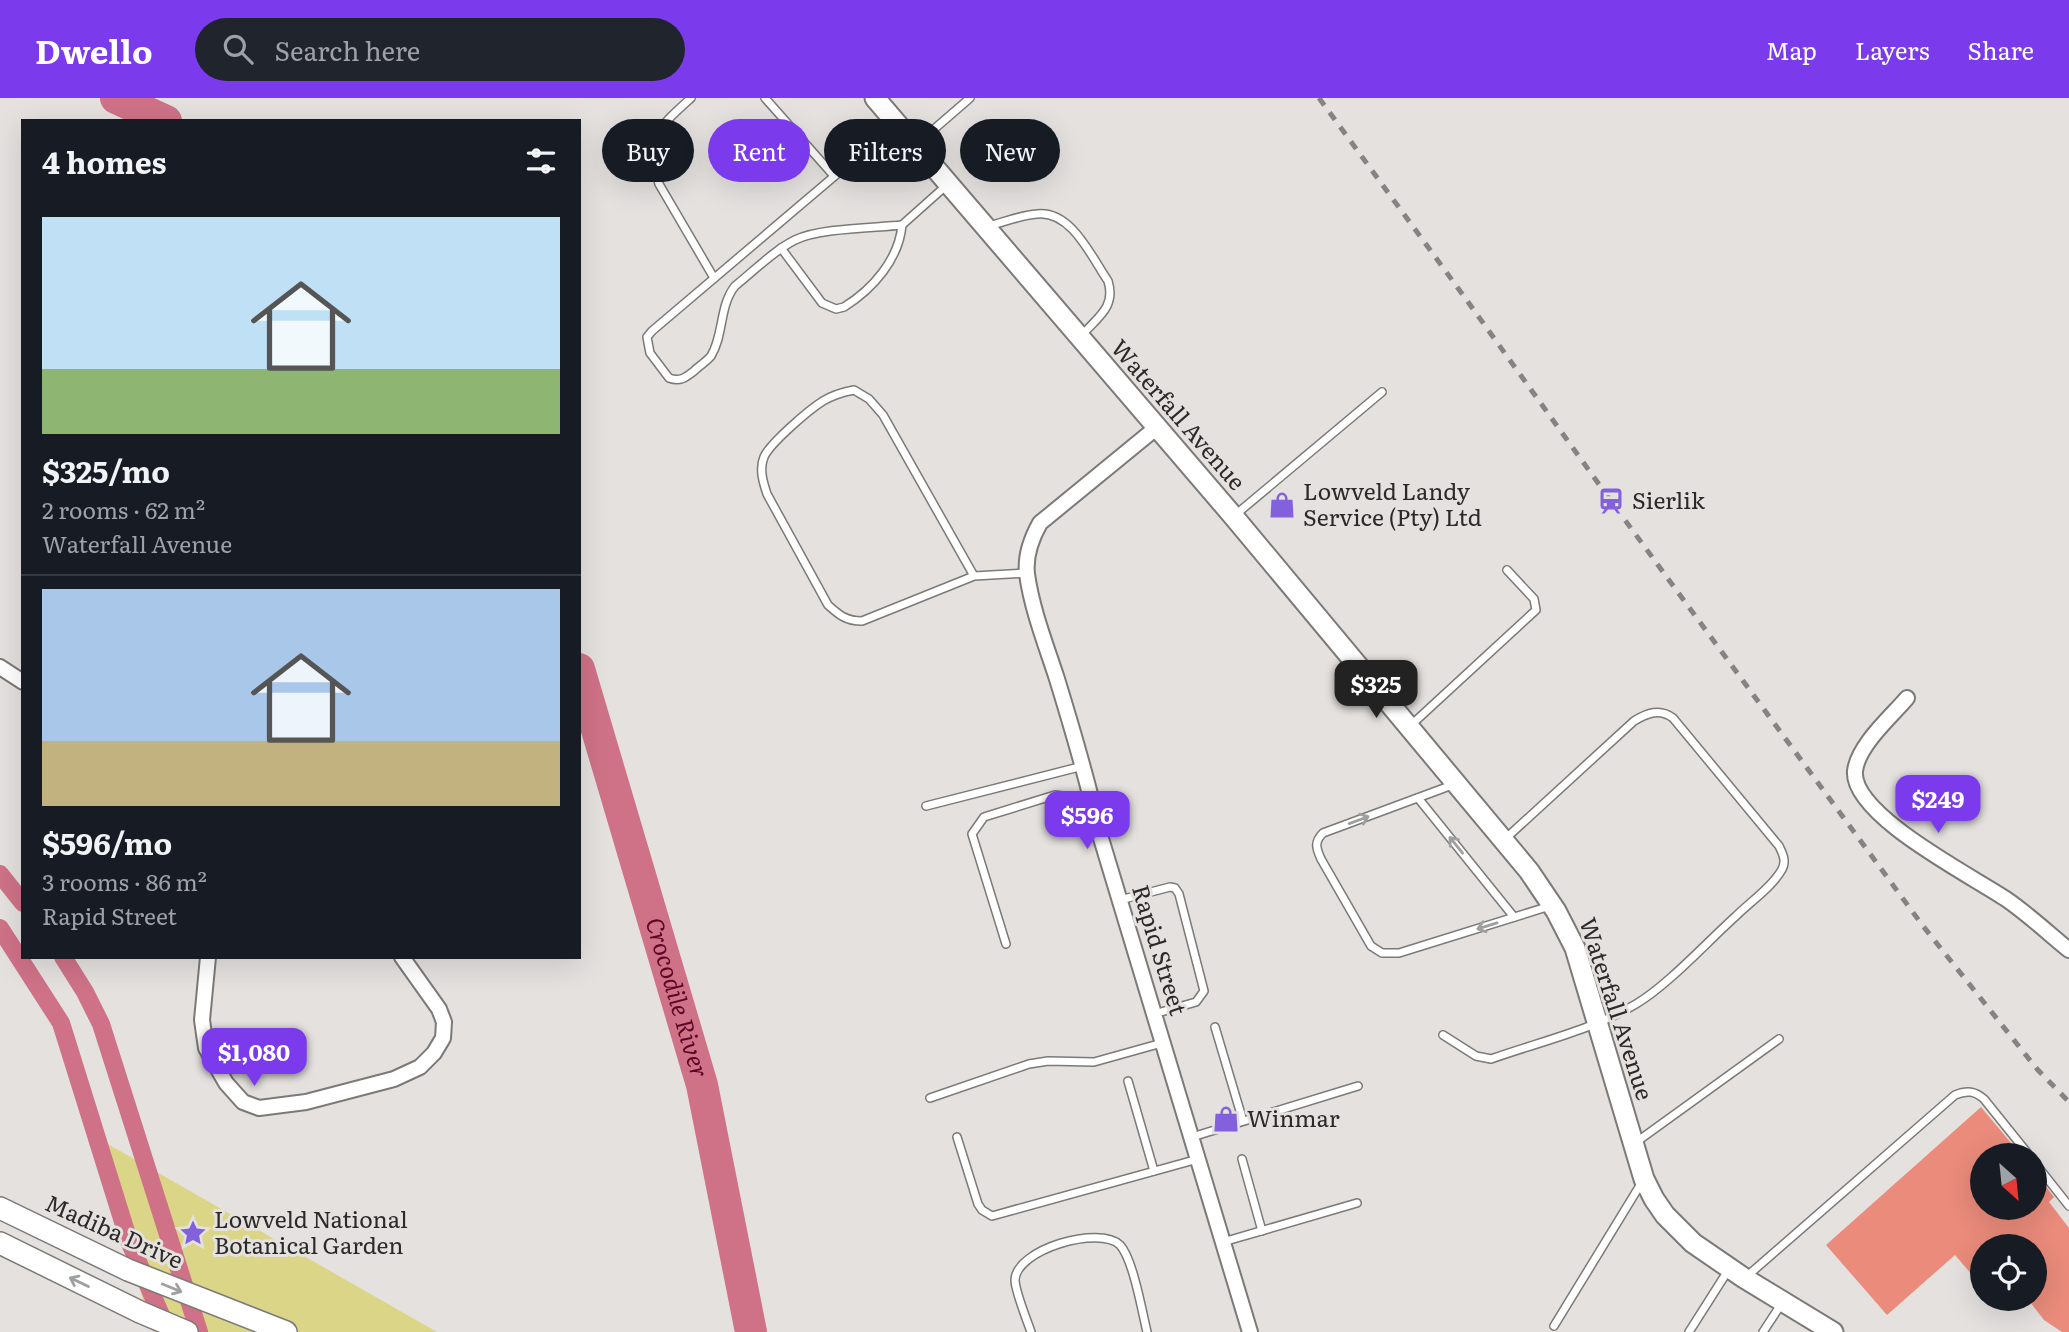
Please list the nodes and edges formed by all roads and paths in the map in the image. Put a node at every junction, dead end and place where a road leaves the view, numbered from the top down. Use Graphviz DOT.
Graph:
graph roads {
  1 [pos="691,98"];
  2 [pos="765,98"];
  3 [pos="970,98"];
  4 [pos="881,100"];
  5 [pos="894,119"];
  6 [pos="945,119"];
  7 [pos="824,165"];
  8 [pos="827,182"];
  9 [pos="946,182"];
  10 [pos="948,184"];
  11 [pos="902,225"];
  12 [pos="985,227"];
  13 [pos="781,248"];
  14 [pos="714,278"];
  15 [pos="1079,338"];
  16 [pos="1382,392"];
  17 [pos="1156,428"];
  18 [pos="1234,517"];
  19 [pos="1507,570"];
  20 [pos="1027,573"];
  21 [pos="974,576"];
  22 [pos="0,667"];
  23 [pos="21,681"];
  24 [pos="1908,698"];
  25 [pos="1409,728"];
  26 [pos="1084,766"];
  27 [pos="1456,784"];
  28 [pos="1418,798"];
  29 [pos="1092,800"];
  30 [pos="926,806"];
  31 [pos="1503,840"];
  32 [pos="1120,900"];
  33 [pos="1552,905"];
  34 [pos="1514,917"];
  35 [pos="1006,944"];
  36 [pos="2069,950"];
  37 [pos="208,959"];
  38 [pos="403,959"];
  39 [pos="1154,1014"];
  40 [pos="1598,1022"];
  41 [pos="1215,1027"];
  42 [pos="1443,1035"];
  43 [pos="1779,1039"];
  44 [pos="1163,1042"];
  45 [pos="1128,1081"];
  46 [pos="1358,1086"];
  47 [pos="930,1098"];
  48 [pos="1243,1121"];
  49 [pos="957,1137"];
  50 [pos="1191,1137"];
  51 [pos="2019,1143"];
  52 [pos="1634,1144"];
  53 [pos="1198,1159"];
  54 [pos="1242,1159"];
  55 [pos="1154,1171"];
  56 [pos="1644,1179"];
  57 [pos="2048,1179"];
  58 [pos="1357,1203"];
  59 [pos="2069,1206"];
  60 [pos="0,1209"];
  61 [pos="1262,1231"];
  62 [pos="1223,1242"];
  63 [pos="0,1243"];
  64 [pos="1737,1273"];
  65 [pos="1782,1302"];
  66 [pos="1553,1326"];
  67 [pos="187,1332"];
  68 [pos="286,1332"];
  69 [pos="1031,1332"];
  70 [pos="1147,1332"];
  71 [pos="1250,1332"];
  72 [pos="1689,1332"];
  73 [pos="1763,1332"];
  74 [pos="1833,1332"];
  1 -- 14 [label="lane"];
  2 -- 7 [label="lane"];
  3 -- 6 [label="lane"];
  4 -- 5 [label="street, Waterfall Avenue"];
  8 -- 14 [label="lane"];
  9 -- 10 [label="street, Waterfall Avenue"];
  10 -- 11 [label="lane"];
  10 -- 12 [label="street, Waterfall Avenue"];
  11 -- 13 [label="lane"];
  11 -- 13 [label="lane"];
  12 -- 15 [label="street, Waterfall Avenue"];
  12 -- 15 [label="lane"];
  13 -- 14 [label="lane"];
  15 -- 17 [label="street, Waterfall Avenue"];
  16 -- 18 [label="lane"];
  17 -- 18 [label="street, Waterfall Avenue"];
  17 -- 20 [label="street, Rapid Street"];
  18 -- 25 [label="street, Waterfall Avenue"];
  19 -- 25 [label="lane"];
  20 -- 21 [label="lane"];
  20 -- 26 [label="street, Rapid Street"];
  21 -- 21 [label="lane"];
  22 -- 23 [label="street"];
  24 -- 36 [label="street"];
  25 -- 27 [label="street, Waterfall Avenue"];
  26 -- 29 [label="street, Rapid Street"];
  26 -- 30 [label="lane"];
  27 -- 28 [label="lane"];
  27 -- 31 [label="street, Waterfall Avenue"];
  34 -- 28 [label="lane, one-way"];
  34 -- 28 [label="lane, one-way"];
  29 -- 32 [label="street, Rapid Street"];
  29 -- 35 [label="lane"];
  31 -- 33 [label="street, Waterfall Avenue"];
  31 -- 40 [label="lane"];
  32 -- 39 [label="street, Rapid Street"];
  32 -- 39 [label="lane"];
  33 -- 34 [label="lane"];
  33 -- 40 [label="street, Waterfall Avenue"];
  37 -- 38 [label="street"];
  39 -- 44 [label="street, Rapid Street"];
  40 -- 42 [label="lane"];
  40 -- 52 [label="street, Waterfall Avenue"];
  41 -- 48 [label="lane"];
  43 -- 52 [label="lane"];
  44 -- 47 [label="lane"];
  44 -- 50 [label="street, Rapid Street"];
  45 -- 55 [label="lane"];
  46 -- 48 [label="lane"];
  48 -- 50 [label="lane"];
  49 -- 55 [label="lane"];
  50 -- 53 [label="street, Rapid Street"];
  51 -- 64 [label="lane"];
  52 -- 56 [label="street, Waterfall Avenue"];
  53 -- 55 [label="lane"];
  53 -- 62 [label="street, Rapid Street"];
  54 -- 61 [label="lane"];
  56 -- 64 [label="street, Waterfall Avenue"];
  56 -- 66 [label="lane"];
  57 -- 59 [label="lane"];
  58 -- 61 [label="lane"];
  60 -- 68 [label="main road, Madiba Drive, one-way"];
  61 -- 62 [label="lane"];
  62 -- 71 [label="street, Rapid Street"];
  67 -- 63 [label="main road, one-way"];
  64 -- 65 [label="street, Waterfall Avenue"];
  64 -- 72 [label="lane"];
  65 -- 73 [label="lane"];
  65 -- 74 [label="street, Waterfall Avenue"];
  69 -- 70 [label="lane"];
}
